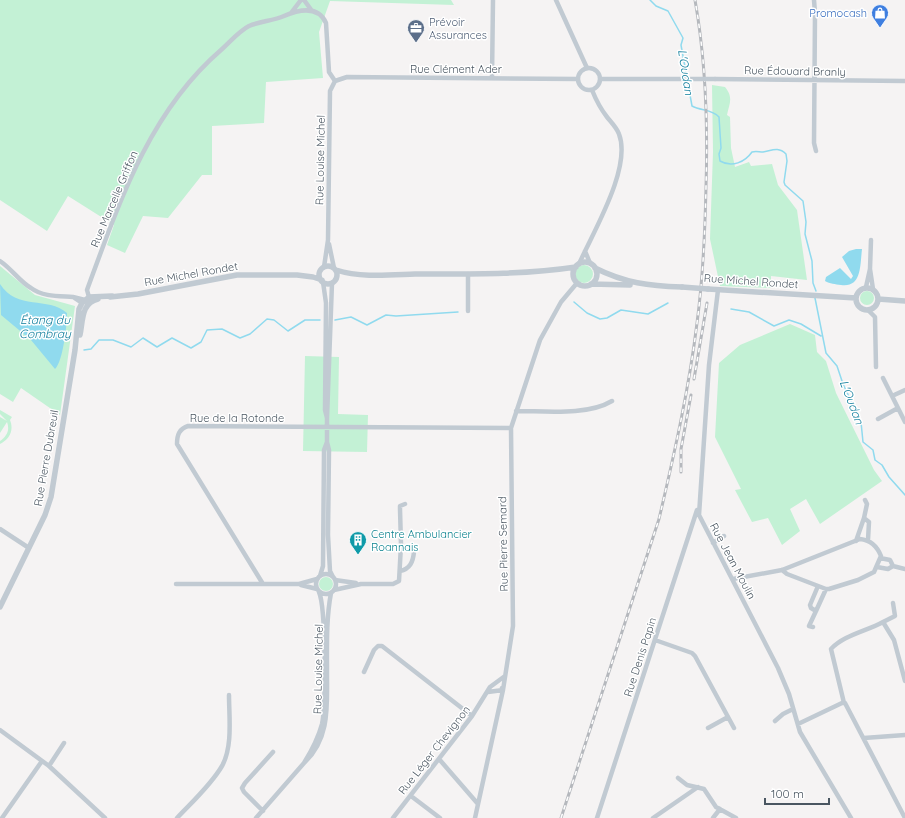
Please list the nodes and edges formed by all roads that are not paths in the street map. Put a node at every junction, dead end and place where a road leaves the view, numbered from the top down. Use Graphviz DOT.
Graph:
graph roads {
  1 [pos="301,0"];
  2 [pos="304,0"];
  3 [pos="493,0"];
  4 [pos="556,0"];
  5 [pos="814,0"];
  6 [pos="312,11"];
  7 [pos="291,13"];
  8 [pos="587,68"];
  9 [pos="492,78"];
  10 [pos="578,79"];
  11 [pos="600,79"];
  12 [pos="335,81"];
  13 [pos="815,81"];
  14 [pos="905,81"];
  15 [pos="592,90"];
  16 [pos="816,151"];
  17 [pos="328,240"];
  18 [pos="871,240"];
  19 [pos="585,251"];
  20 [pos="0,261"];
  21 [pos="590,263"];
  22 [pos="577,265"];
  23 [pos="595,268"];
  24 [pos="322,269"];
  25 [pos="335,269"];
  26 [pos="870,269"];
  27 [pos="549,270"];
  28 [pos="468,274"];
  29 [pos="363,275"];
  30 [pos="297,276"];
  31 [pos="575,280"];
  32 [pos="323,281"];
  33 [pos="333,282"];
  34 [pos="590,284"];
  35 [pos="646,285"];
  36 [pos="866,287"];
  37 [pos="873,289"];
  38 [pos="718,290"];
  39 [pos="856,298"];
  40 [pos="878,300"];
  41 [pos="87,301"];
  42 [pos="905,301"];
  43 [pos="868,310"];
  44 [pos="468,311"];
  45 [pos="75,350"];
  46 [pos="876,367"];
  47 [pos="883,378"];
  48 [pos="905,390"];
  49 [pos="892,396"];
  50 [pos="612,401"];
  51 [pos="898,408"];
  52 [pos="516,411"];
  53 [pos="327,418"];
  54 [pos="878,419"];
  55 [pos="905,422"];
  56 [pos="327,427"];
  57 [pos="511,428"];
  58 [pos="327,442"];
  59 [pos="865,500"];
  60 [pos="700,502"];
  61 [pos="405,504"];
  62 [pos="864,518"];
  63 [pos="0,530"];
  64 [pos="724,536"];
  65 [pos="868,540"];
  66 [pos="856,541"];
  67 [pos="714,542"];
  68 [pos="30,548"];
  69 [pos="414,552"];
  70 [pos="880,558"];
  71 [pos="892,566"];
  72 [pos="877,567"];
  73 [pos="905,569"];
  74 [pos="782,570"];
  75 [pos="400,571"];
  76 [pos="319,578"];
  77 [pos="334,578"];
  78 [pos="733,579"];
  79 [pos="176,584"];
  80 [pos="263,584"];
  81 [pos="299,584"];
  82 [pos="361,584"];
  83 [pos="818,586"];
  84 [pos="318,590"];
  85 [pos="826,590"];
  86 [pos="333,592"];
  87 [pos="893,603"];
  88 [pos="0,607"];
  89 [pos="816,611"];
  90 [pos="883,622"];
  91 [pos="813,627"];
  92 [pos="655,640"];
  93 [pos="364,672"];
  94 [pos="506,674"];
  95 [pos="905,681"];
  96 [pos="498,682"];
  97 [pos="503,690"];
  98 [pos="488,692"];
  99 [pos="229,695"];
  100 [pos="844,703"];
  101 [pos="793,709"];
  102 [pos="472,716"];
  103 [pos="728,718"];
  104 [pos="775,721"];
  105 [pos="798,724"];
  106 [pos="708,728"];
  107 [pos="734,728"];
  108 [pos="0,730"];
  109 [pos="905,735"];
  110 [pos="864,738"];
  111 [pos="64,743"];
  112 [pos="273,752"];
  113 [pos="439,759"];
  114 [pos="42,761"];
  115 [pos="304,763"];
  116 [pos="49,766"];
  117 [pos="678,778"];
  118 [pos="698,787"];
  119 [pos="411,796"];
  120 [pos="478,804"];
  121 [pos="720,809"];
  122 [pos="263,811"];
  123 [pos="2,818"];
  124 [pos="105,818"];
  125 [pos="177,818"];
  126 [pos="256,818"];
  127 [pos="393,818"];
  128 [pos="440,818"];
  129 [pos="475,818"];
  130 [pos="597,818"];
  131 [pos="654,818"];
  132 [pos="714,818"];
  133 [pos="736,818"];
  134 [pos="851,818"];
  135 [pos="905,818"];
  1 -- 7 [label="street"];
  2 -- 6 [label="street"];
  3 -- 9 [label="street"];
  4 -- 8 [label="street"];
  5 -- 13 [label="street"];
  6 -- 7 [label="street, Rue Marcelle Griffon"];
  6 -- 12 [label="street"];
  7 -- 41 [label="street, Rue Marcelle Griffon"];
  8 -- 10 [label="street"];
  8 -- 11 [label="street"];
  9 -- 10 [label="street, Rue Clément Ader"];
  9 -- 12 [label="street, Rue Clément Ader"];
  10 -- 15 [label="street"];
  11 -- 13 [label="street, Rue Édouard Branly, bridge"];
  11 -- 15 [label="street"];
  12 -- 17 [label="street, Rue Louise Michel"];
  13 -- 14 [label="street, Rue Édouard Branly"];
  13 -- 16 [label="street"];
  15 -- 19 [label="street"];
  17 -- 24 [label="street, Rue Louise Michel"];
  17 -- 25 [label="street, Rue Louise Michel"];
  18 -- 26 [label="street"];
  19 -- 21 [label="street"];
  19 -- 22 [label="street"];
  20 -- 41 [label="street"];
  21 -- 22 [label="street"];
  21 -- 23 [label="street"];
  22 -- 27 [label="street"];
  22 -- 31 [label="street"];
  23 -- 34 [label="street"];
  23 -- 35 [label="street, Rue Michel Rondet"];
  24 -- 25 [label="street"];
  24 -- 30 [label="street, Rue Michel Rondet"];
  24 -- 32 [label="street"];
  25 -- 29 [label="street"];
  25 -- 33 [label="street"];
  26 -- 36 [label="street"];
  26 -- 37 [label="street"];
  27 -- 28 [label="street"];
  27 -- 31 [label="street"];
  28 -- 29 [label="street"];
  28 -- 44 [label="street"];
  29 -- 33 [label="street"];
  30 -- 32 [label="street, Rue Michel Rondet"];
  30 -- 41 [label="street, Rue Michel Rondet"];
  31 -- 34 [label="street"];
  31 -- 52 [label="street, Rue Pierre Semard"];
  32 -- 33 [label="street"];
  32 -- 53 [label="street"];
  33 -- 53 [label="street"];
  34 -- 35 [label="street, Rue Michel Rondet"];
  35 -- 38 [label="street, Rue Michel Rondet, bridge"];
  36 -- 37 [label="street"];
  36 -- 39 [label="street"];
  37 -- 40 [label="street"];
  38 -- 39 [label="street, Rue Michel Rondet"];
  38 -- 60 [label="street, Rue Jean Moulin"];
  39 -- 43 [label="street"];
  40 -- 42 [label="street"];
  40 -- 43 [label="street"];
  41 -- 45 [label="street, Rue Pierre Dubreuil"];
  41 -- 45 [label="street, Rue Pierre Dubreuil"];
  43 -- 46 [label="street"];
  45 -- 68 [label="street, Rue Pierre Dubreuil"];
  47 -- 49 [label="street"];
  48 -- 49 [label="street"];
  49 -- 51 [label="street"];
  50 -- 52 [label="street"];
  51 -- 54 [label="street"];
  51 -- 55 [label="street"];
  52 -- 57 [label="street, Rue Pierre Semard"];
  53 -- 56 [label="street"];
  56 -- 57 [label="street, Rue de la Rotonde"];
  56 -- 58 [label="street"];
  56 -- 80 [label="street, Rue de la Rotonde"];
  57 -- 94 [label="street, Rue Pierre Semard"];
  58 -- 76 [label="street"];
  58 -- 77 [label="street"];
  59 -- 62 [label="street"];
  60 -- 67 [label="street, Rue Jean Moulin"];
  60 -- 92 [label="street, Rue Denis Papin"];
  61 -- 75 [label="street"];
  62 -- 65 [label="street"];
  62 -- 66 [label="street"];
  63 -- 68 [label="street"];
  64 -- 67 [label="street"];
  65 -- 66 [label="street"];
  65 -- 70 [label="street"];
  66 -- 74 [label="street"];
  67 -- 78 [label="street, Rue Jean Moulin"];
  68 -- 88 [label="street, Rue Pierre Dubreuil"];
  69 -- 75 [label="street"];
  70 -- 71 [label="street"];
  70 -- 72 [label="street"];
  71 -- 72 [label="street"];
  71 -- 73 [label="street"];
  72 -- 85 [label="street"];
  74 -- 78 [label="street"];
  74 -- 83 [label="street"];
  75 -- 82 [label="street"];
  76 -- 77 [label="street"];
  76 -- 81 [label="street"];
  76 -- 84 [label="street"];
  77 -- 82 [label="street"];
  77 -- 86 [label="street"];
  78 -- 101 [label="street, Rue Jean Moulin"];
  79 -- 80 [label="street"];
  80 -- 81 [label="street"];
  81 -- 84 [label="street"];
  82 -- 86 [label="street"];
  83 -- 85 [label="street"];
  83 -- 89 [label="street"];
  84 -- 86 [label="street"];
  84 -- 115 [label="street, Rue Louise Michel"];
  85 -- 89 [label="street"];
  86 -- 115 [label="street, Rue Louise Michel"];
  87 -- 90 [label="street"];
  89 -- 91 [label="street"];
  90 -- 95 [label="street"];
  90 -- 100 [label="street"];
  92 -- 103 [label="street"];
  92 -- 130 [label="street, Rue Denis Papin"];
  93 -- 102 [label="street"];
  94 -- 96 [label="street, Rue Léger Chevignon"];
  94 -- 97 [label="street, Rue Pierre Semard"];
  96 -- 97 [label="street"];
  96 -- 98 [label="street, Rue Léger Chevignon"];
  97 -- 98 [label="street"];
  97 -- 120 [label="street, Rue Pierre Semard"];
  98 -- 102 [label="street, Rue Léger Chevignon"];
  99 -- 125 [label="street"];
  100 -- 105 [label="street"];
  100 -- 110 [label="street"];
  101 -- 104 [label="street"];
  101 -- 105 [label="street, Rue Jean Moulin"];
  102 -- 113 [label="street, Rue Léger Chevignon"];
  103 -- 106 [label="street"];
  103 -- 107 [label="street"];
  105 -- 134 [label="street, Rue Jean Moulin"];
  108 -- 114 [label="street"];
  109 -- 110 [label="street"];
  110 -- 135 [label="street"];
  111 -- 116 [label="street"];
  112 -- 122 [label="street"];
  113 -- 119 [label="street, Rue Léger Chevignon"];
  113 -- 120 [label="street"];
  114 -- 116 [label="street"];
  114 -- 123 [label="street"];
  115 -- 122 [label="street, Rue Louise Michel"];
  116 -- 124 [label="street"];
  117 -- 118 [label="street"];
  118 -- 121 [label="street"];
  118 -- 131 [label="street"];
  119 -- 127 [label="street, Rue Léger Chevignon"];
  119 -- 128 [label="street"];
  120 -- 129 [label="street, Rue Pierre Semard"];
  121 -- 132 [label="street"];
  121 -- 133 [label="street"];
  122 -- 126 [label="street, Rue Louise Michel"];
}
